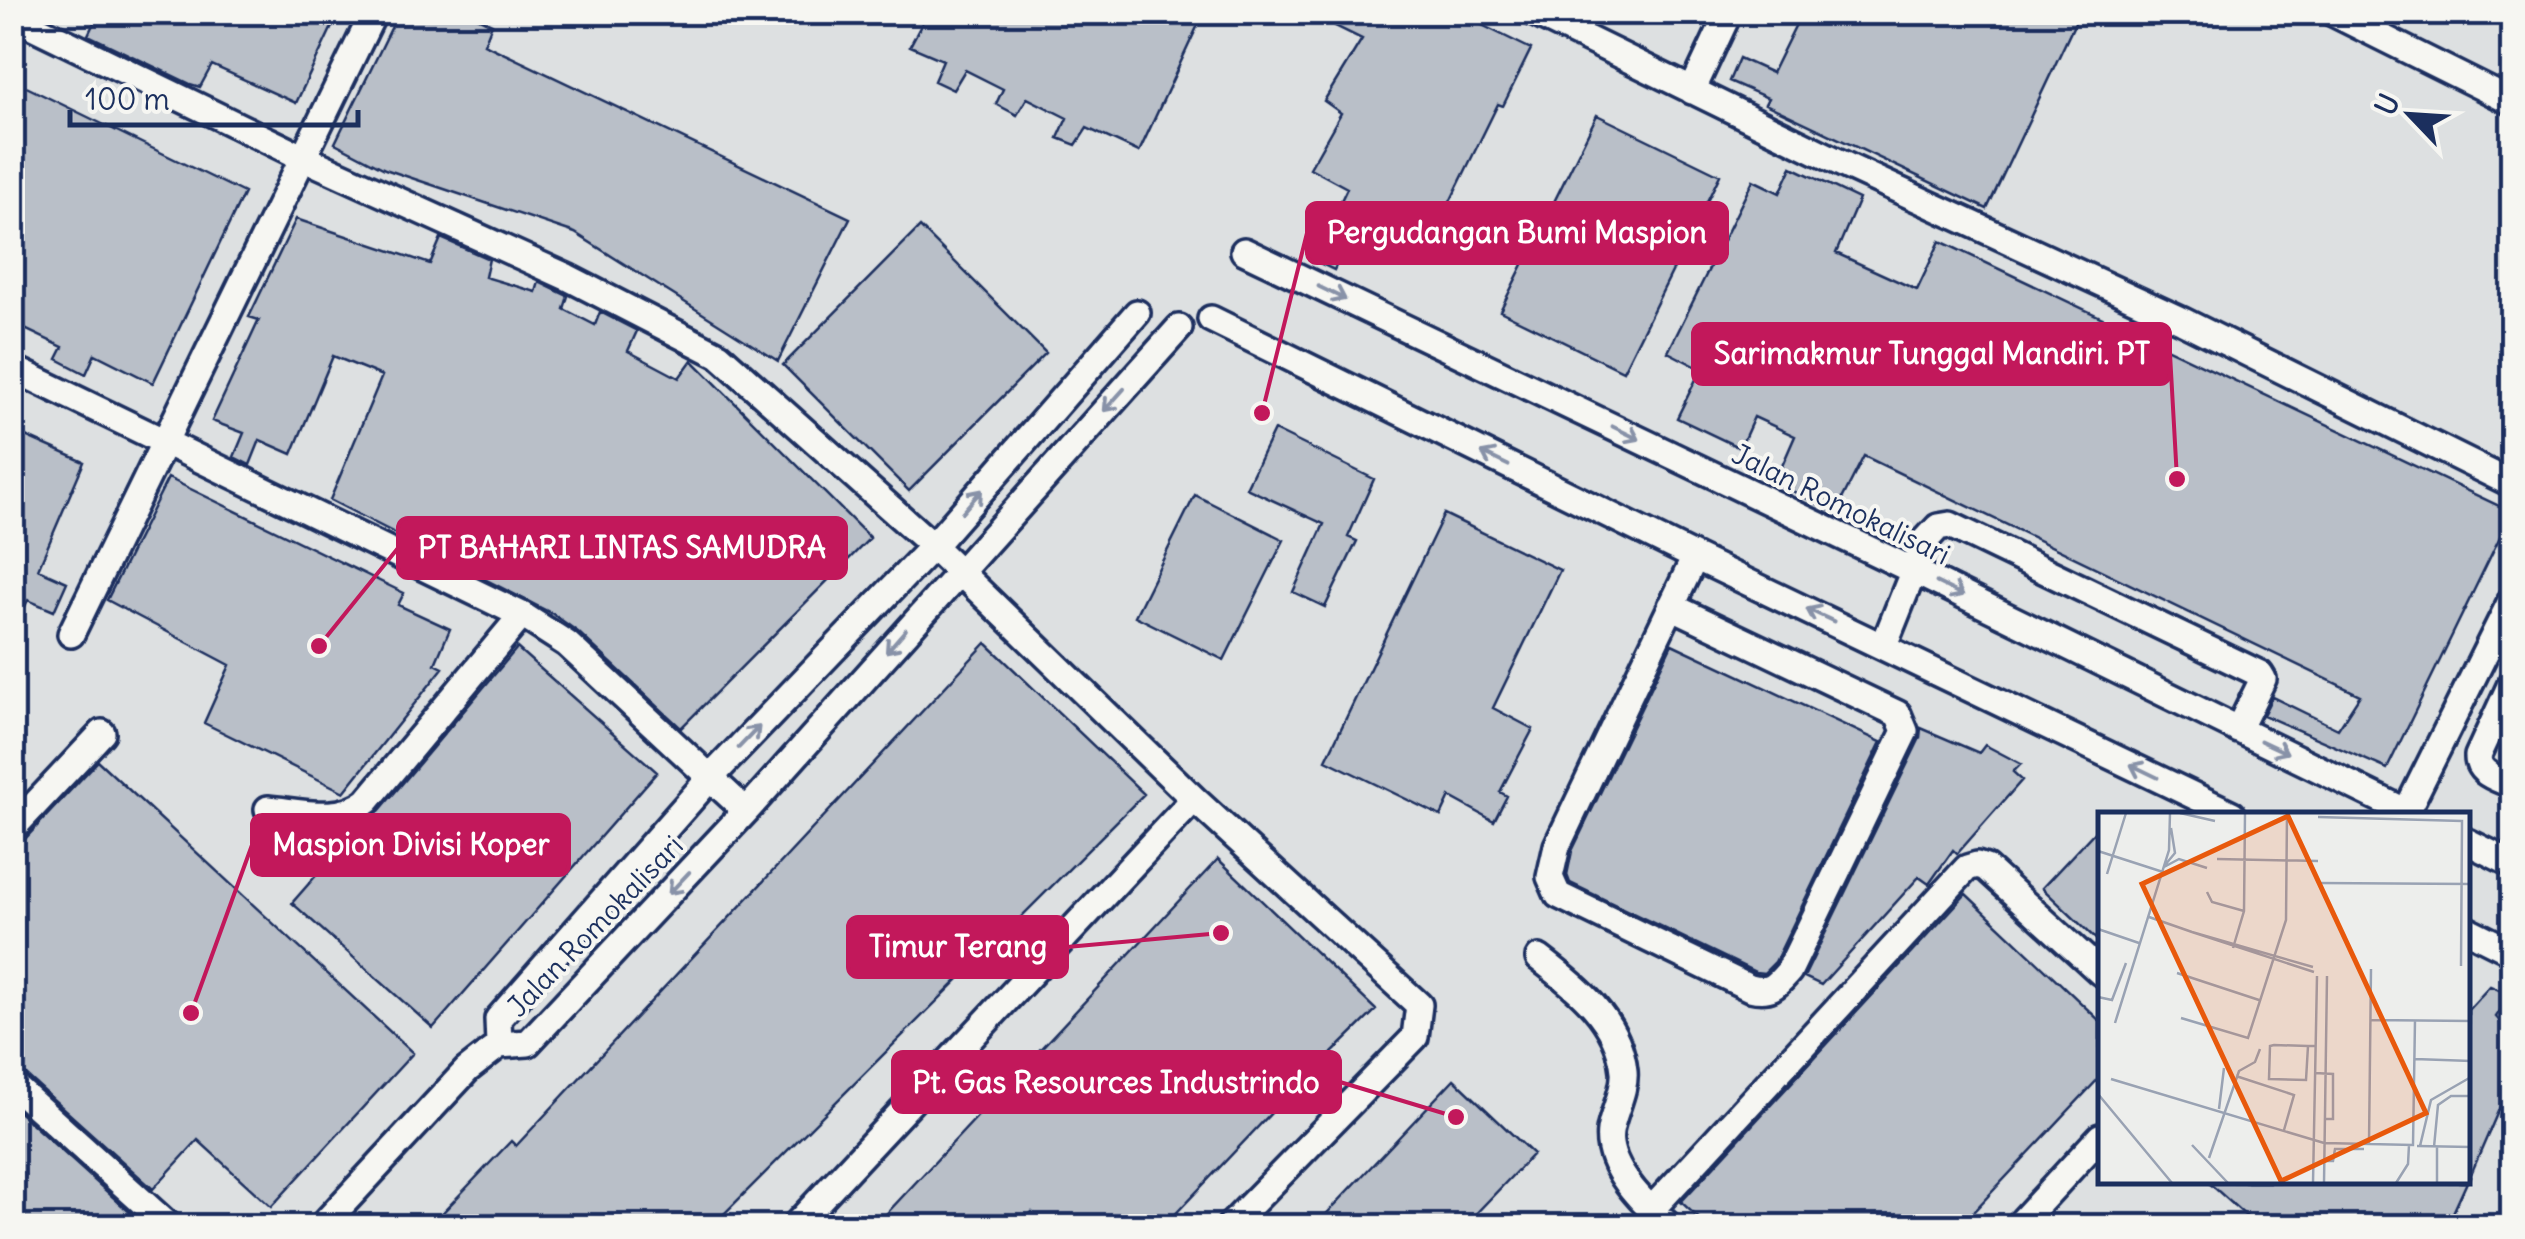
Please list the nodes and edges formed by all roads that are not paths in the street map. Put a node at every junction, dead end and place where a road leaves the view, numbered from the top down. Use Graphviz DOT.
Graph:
graph roads {
  1 [pos="374,12"];
  2 [pos="1532,12"];
  3 [pos="1729,12"];
  4 [pos="2331,12"];
  5 [pos="12,16"];
  6 [pos="1692,90"];
  7 [pos="2512,102"];
  8 [pos="302,157"];
  9 [pos="1244,252"];
  10 [pos="1137,312"];
  11 [pos="1211,319"];
  12 [pos="1179,328"];
  13 [pos="12,368"];
  14 [pos="164,441"];
  15 [pos="2512,484"];
  16 [pos="933,546"];
  17 [pos="1695,557"];
  18 [pos="1912,570"];
  19 [pos="958,571"];
  20 [pos="2512,598"];
  21 [pos="1671,606"];
  22 [pos="522,615"];
  23 [pos="70,634"];
  24 [pos="1884,646"];
  25 [pos="2512,682"];
  26 [pos="2238,730"];
  27 [pos="102,733"];
  28 [pos="710,777"];
  29 [pos="2512,784"];
  30 [pos="1194,799"];
  31 [pos="268,808"];
  32 [pos="746,811"];
  33 [pos="2228,812"];
  34 [pos="2405,812"];
  35 [pos="2407,812"];
  36 [pos="12,829"];
  37 [pos="2470,843"];
  38 [pos="2512,864"];
  39 [pos="2470,931"];
  40 [pos="2512,952"];
  41 [pos="1539,958"];
  42 [pos="2098,970"];
  43 [pos="500,1045"];
  44 [pos="12,1084"];
  45 [pos="2098,1139"];
  46 [pos="1660,1218"];
  47 [pos="169,1226"];
  48 [pos="322,1226"];
  49 [pos="795,1226"];
  50 [pos="1230,1226"];
  51 [pos="2018,1226"];
  1 -- 8 [label="lane"];
  2 -- 6 [label="lane"];
  3 -- 6 [label="lane"];
  4 -- 7 [label="lane"];
  5 -- 8 [label="lane"];
  6 -- 15 [label="lane"];
  8 -- 14 [label="lane"];
  8 -- 16 [label="lane"];
  9 -- 18 [label="lane, Jalan Romokalisari, one-way"];
  16 -- 10 [label="lane, Jalan Romokalisari, one-way"];
  17 -- 11 [label="lane, one-way"];
  12 -- 19 [label="lane, Jalan Romokalisari, one-way"];
  13 -- 14 [label="lane"];
  14 -- 22 [label="lane"];
  14 -- 23 [label="lane"];
  16 -- 19 [label="lane"];
  28 -- 16 [label="lane, Jalan Romokalisari, one-way"];
  17 -- 21 [label="lane"];
  24 -- 17 [label="lane, one-way"];
  18 -- 24 [label="lane"];
  18 -- 26 [label="lane, Jalan Romokalisari, one-way"];
  18 -- 26 [label="lane"];
  19 -- 30 [label="lane"];
  19 -- 32 [label="lane, Jalan Romokalisari, one-way"];
  20 -- 35 [label="lane"];
  21 -- 21 [label="lane"];
  22 -- 28 [label="lane"];
  22 -- 31 [label="lane"];
  33 -- 24 [label="lane, one-way"];
  25 -- 29 [label="lane"];
  26 -- 34 [label="lane, Jalan Romokalisari, one-way"];
  27 -- 36 [label="lane"];
  28 -- 32 [label="lane"];
  28 -- 43 [label="lane, Jalan Romokalisari"];
  30 -- 49 [label="lane"];
  30 -- 50 [label="lane"];
  32 -- 43 [label="lane, Jalan Romokalisari, one-way"];
  37 -- 38 [label="lane"];
  39 -- 40 [label="lane"];
  41 -- 46 [label="lane"];
  42 -- 46 [label="lane"];
  43 -- 48 [label="lane"];
  44 -- 47 [label="lane"];
  45 -- 51 [label="lane"];
}
